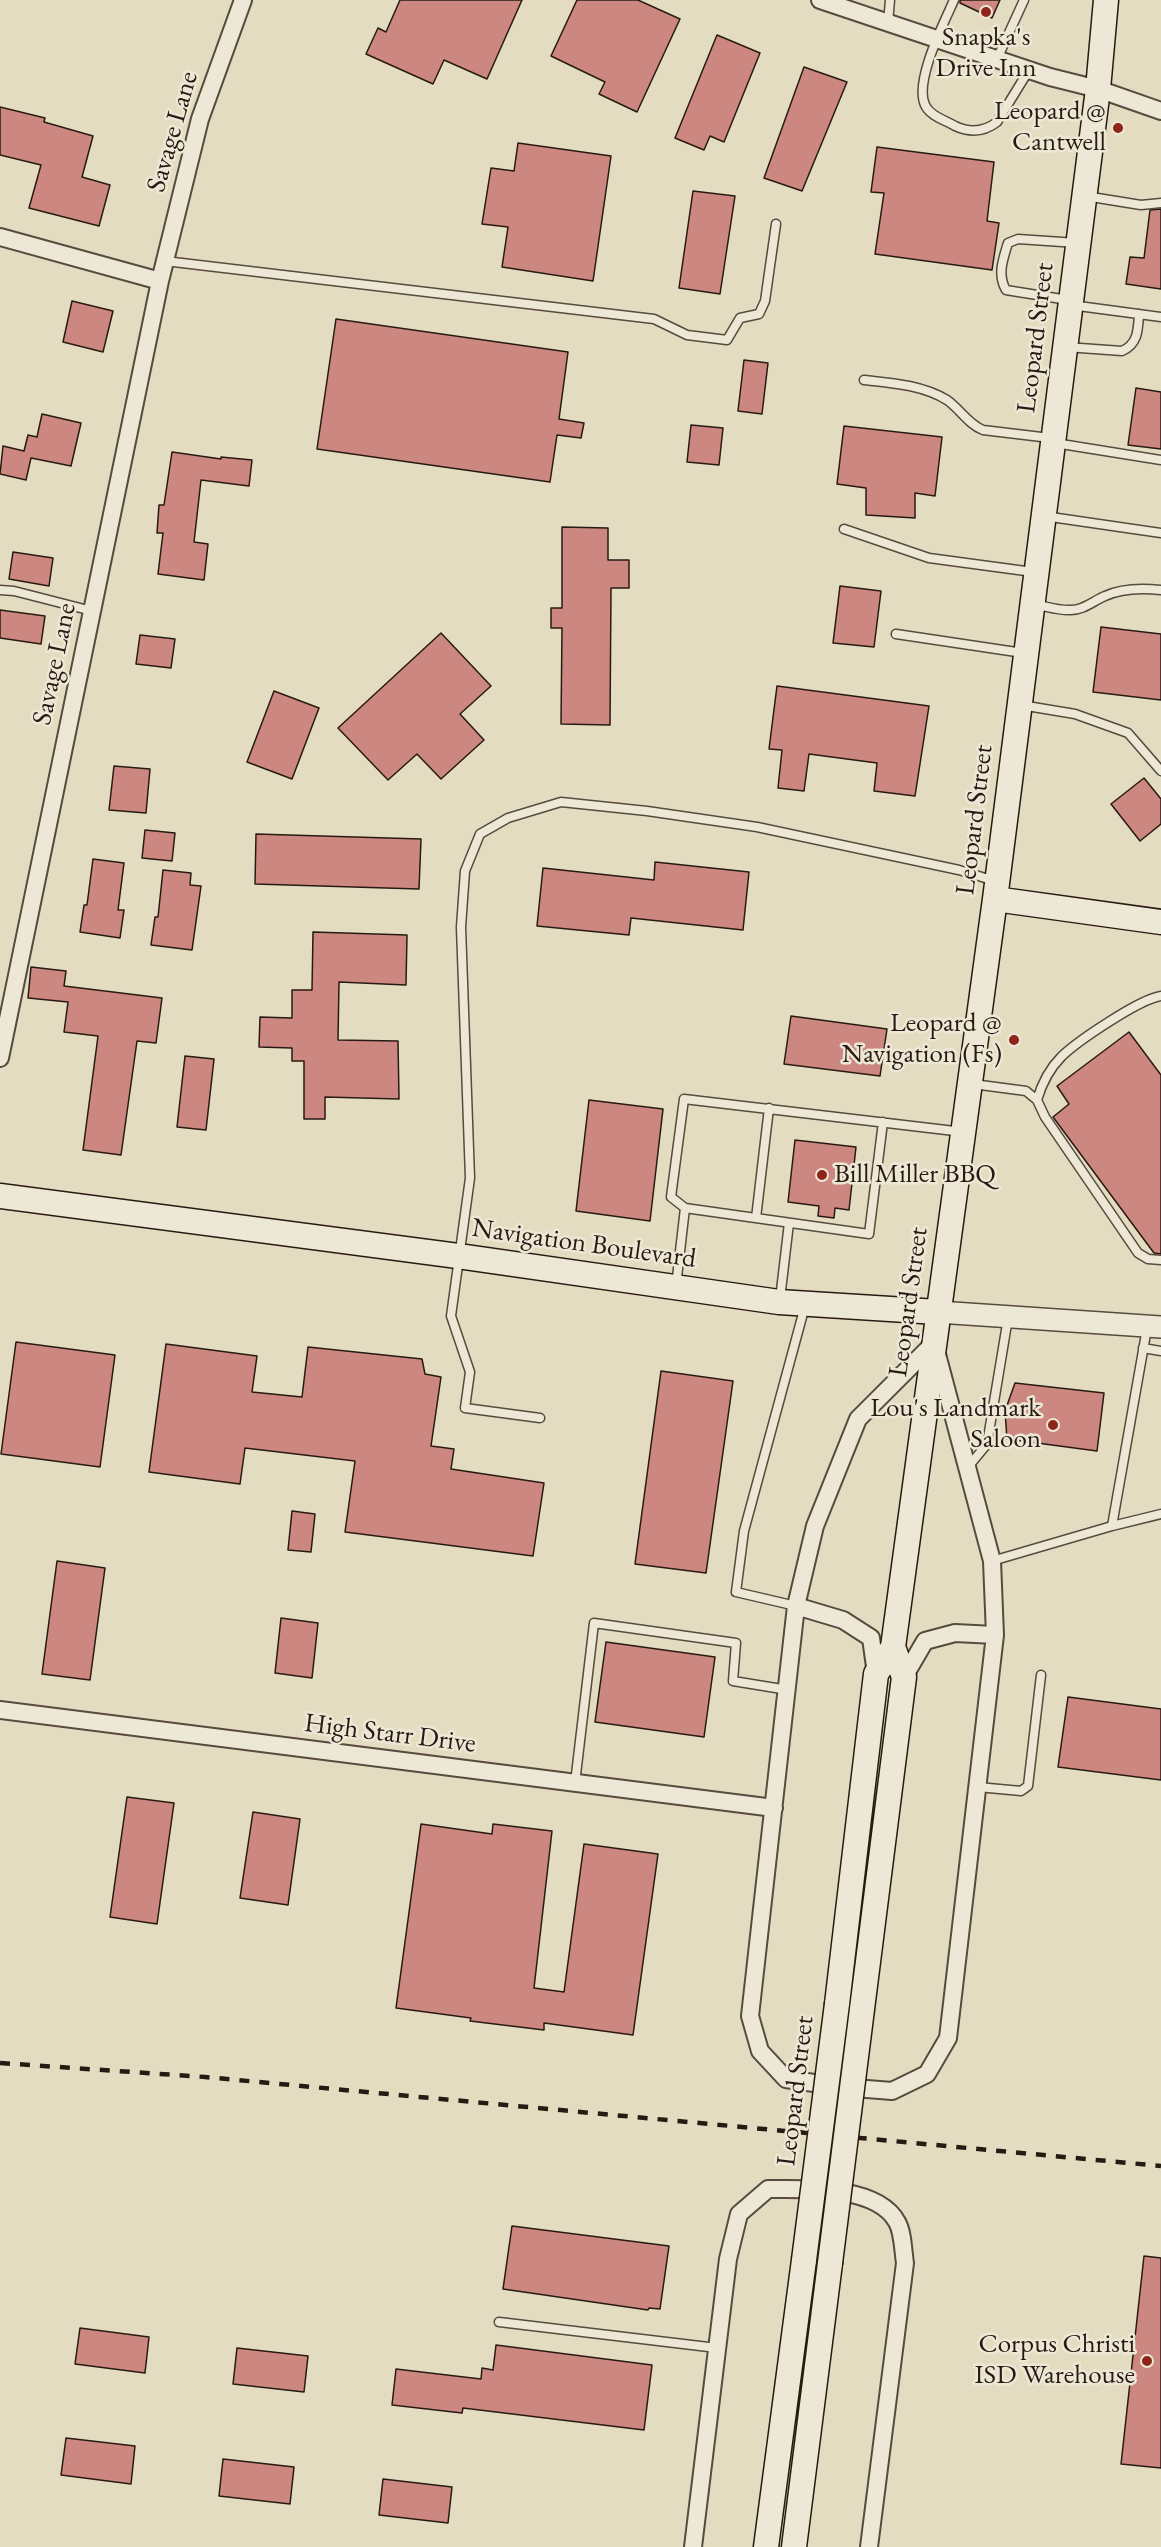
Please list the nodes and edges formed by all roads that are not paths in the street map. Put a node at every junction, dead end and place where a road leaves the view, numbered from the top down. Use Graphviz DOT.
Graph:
graph roads {
  1 [pos="243,0"];
  2 [pos="820,0"];
  3 [pos="890,0"];
  4 [pos="954,0"];
  5 [pos="1024,0"];
  6 [pos="1106,0"];
  7 [pos="888,23"];
  8 [pos="936,39"];
  9 [pos="997,59"];
  10 [pos="1029,70"];
  11 [pos="1098,89"];
  12 [pos="1161,111"];
  13 [pos="1085,196"];
  14 [pos="1161,204"];
  15 [pos="776,224"];
  16 [pos="0,237"];
  17 [pos="1079,243"];
  18 [pos="165,261"];
  19 [pos="160,281"];
  20 [pos="1071,303"];
  21 [pos="1139,314"];
  22 [pos="1161,317"];
  23 [pos="1065,347"];
  24 [pos="864,380"];
  25 [pos="1054,441"];
  26 [pos="1161,460"];
  27 [pos="1044,516"];
  28 [pos="844,528"];
  29 [pos="1161,533"];
  30 [pos="1037,572"];
  31 [pos="0,590"];
  32 [pos="1161,590"];
  33 [pos="1033,604"];
  34 [pos="92,611"];
  35 [pos="896,634"];
  36 [pos="1026,653"];
  37 [pos="1020,705"];
  38 [pos="1161,771"];
  39 [pos="996,890"];
  40 [pos="1161,922"];
  41 [pos="1161,996"];
  42 [pos="0,1058"];
  43 [pos="970,1083"];
  44 [pos="1037,1100"];
  45 [pos="769,1108"];
  46 [pos="883,1122"];
  47 [pos="963,1132"];
  48 [pos="0,1196"];
  49 [pos="685,1208"];
  50 [pos="756,1218"];
  51 [pos="789,1223"];
  52 [pos="458,1256"];
  53 [pos="1161,1260"];
  54 [pos="676,1288"];
  55 [pos="779,1302"];
  56 [pos="805,1305"];
  57 [pos="938,1312"];
  58 [pos="1008,1316"];
  59 [pos="1154,1326"];
  60 [pos="934,1342"];
  61 [pos="1143,1348"];
  62 [pos="1161,1351"];
  63 [pos="540,1418"];
  64 [pos="968,1467"];
  65 [pos="1161,1514"];
  66 [pos="1112,1526"];
  67 [pos="992,1561"];
  68 [pos="796,1606"];
  69 [pos="995,1635"];
  70 [pos="893,1647"];
  71 [pos="876,1674"];
  72 [pos="1041,1675"];
  73 [pos="904,1677"];
  74 [pos="788,1690"];
  75 [pos="0,1710"];
  76 [pos="575,1783"];
  77 [pos="978,1787"];
  78 [pos="774,1808"];
  79 [pos="499,2322"];
  80 [pos="717,2348"];
  81 [pos="693,2547"];
  82 [pos="766,2547"];
  83 [pos="794,2547"];
  84 [pos="869,2547"];
  1 -- 18 [label="street, Savage Lane"];
  2 -- 7 [label="street"];
  3 -- 7 [label="lane"];
  4 -- 8 [label="lane"];
  5 -- 9 [label="lane"];
  6 -- 11 [label="main road, Leopard Street"];
  7 -- 8 [label="street"];
  8 -- 9 [label="street"];
  8 -- 10 [label="lane"];
  9 -- 10 [label="street"];
  10 -- 11 [label="street"];
  11 -- 12 [label="street"];
  11 -- 13 [label="main road, Leopard Street"];
  13 -- 14 [label="lane"];
  13 -- 17 [label="main road, Leopard Street"];
  15 -- 18 [label="lane"];
  16 -- 19 [label="street"];
  17 -- 20 [label="main road, Leopard Street"];
  17 -- 20 [label="lane"];
  18 -- 19 [label="street, Savage Lane"];
  19 -- 34 [label="street, Savage Lane"];
  20 -- 21 [label="lane"];
  20 -- 23 [label="main road, Leopard Street"];
  21 -- 22 [label="lane"];
  21 -- 23 [label="lane"];
  23 -- 25 [label="main road, Leopard Street"];
  24 -- 25 [label="lane"];
  25 -- 26 [label="lane"];
  25 -- 27 [label="main road, Leopard Street"];
  27 -- 29 [label="lane"];
  27 -- 30 [label="main road, Leopard Street"];
  28 -- 30 [label="lane"];
  30 -- 33 [label="main road, Leopard Street"];
  31 -- 34 [label="lane"];
  32 -- 33 [label="lane"];
  33 -- 36 [label="main road, Leopard Street"];
  34 -- 42 [label="street, Savage Lane"];
  35 -- 36 [label="lane"];
  36 -- 37 [label="main road, Leopard Street"];
  37 -- 38 [label="lane"];
  37 -- 39 [label="main road, Leopard Street"];
  39 -- 40 [label="main road"];
  39 -- 43 [label="main road, Leopard Street"];
  39 -- 52 [label="lane"];
  41 -- 44 [label="lane"];
  43 -- 44 [label="lane"];
  43 -- 47 [label="main road, Leopard Street"];
  44 -- 53 [label="lane"];
  45 -- 46 [label="lane"];
  45 -- 49 [label="lane"];
  45 -- 50 [label="lane"];
  46 -- 47 [label="lane"];
  46 -- 51 [label="lane"];
  47 -- 57 [label="main road, Leopard Street"];
  48 -- 52 [label="main road, Navigation Boulevard"];
  49 -- 50 [label="lane"];
  49 -- 54 [label="lane"];
  50 -- 51 [label="lane"];
  51 -- 55 [label="lane"];
  52 -- 54 [label="main road, Navigation Boulevard"];
  52 -- 63 [label="lane"];
  54 -- 55 [label="main road, Navigation Boulevard"];
  55 -- 56 [label="main road, Navigation Boulevard"];
  56 -- 57 [label="main road, Navigation Boulevard"];
  56 -- 68 [label="lane"];
  57 -- 58 [label="street, Navigation Boulevard"];
  57 -- 60 [label="main road, Leopard Street"];
  58 -- 59 [label="street, Navigation Boulevard"];
  58 -- 64 [label="lane"];
  59 -- 61 [label="lane"];
  60 -- 64 [label="street"];
  60 -- 68 [label="street"];
  60 -- 70 [label="main road, Leopard Street"];
  61 -- 62 [label="lane"];
  61 -- 66 [label="lane"];
  64 -- 67 [label="street"];
  65 -- 66 [label="lane"];
  66 -- 67 [label="lane"];
  67 -- 69 [label="street"];
  68 -- 71 [label="street"];
  68 -- 74 [label="street"];
  69 -- 73 [label="street"];
  69 -- 77 [label="street"];
  70 -- 71 [label="main road, Leopard Street"];
  70 -- 73 [label="main road, Leopard Street"];
  71 -- 82 [label="main road, Leopard Street, bridge"];
  72 -- 77 [label="lane"];
  73 -- 83 [label="main road, Leopard Street, bridge"];
  74 -- 76 [label="lane"];
  74 -- 78 [label="street"];
  75 -- 76 [label="street, High Starr Drive"];
  76 -- 78 [label="street, High Starr Drive"];
  77 -- 78 [label="street"];
  79 -- 80 [label="lane"];
  80 -- 81 [label="street"];
  80 -- 84 [label="street"];
}
